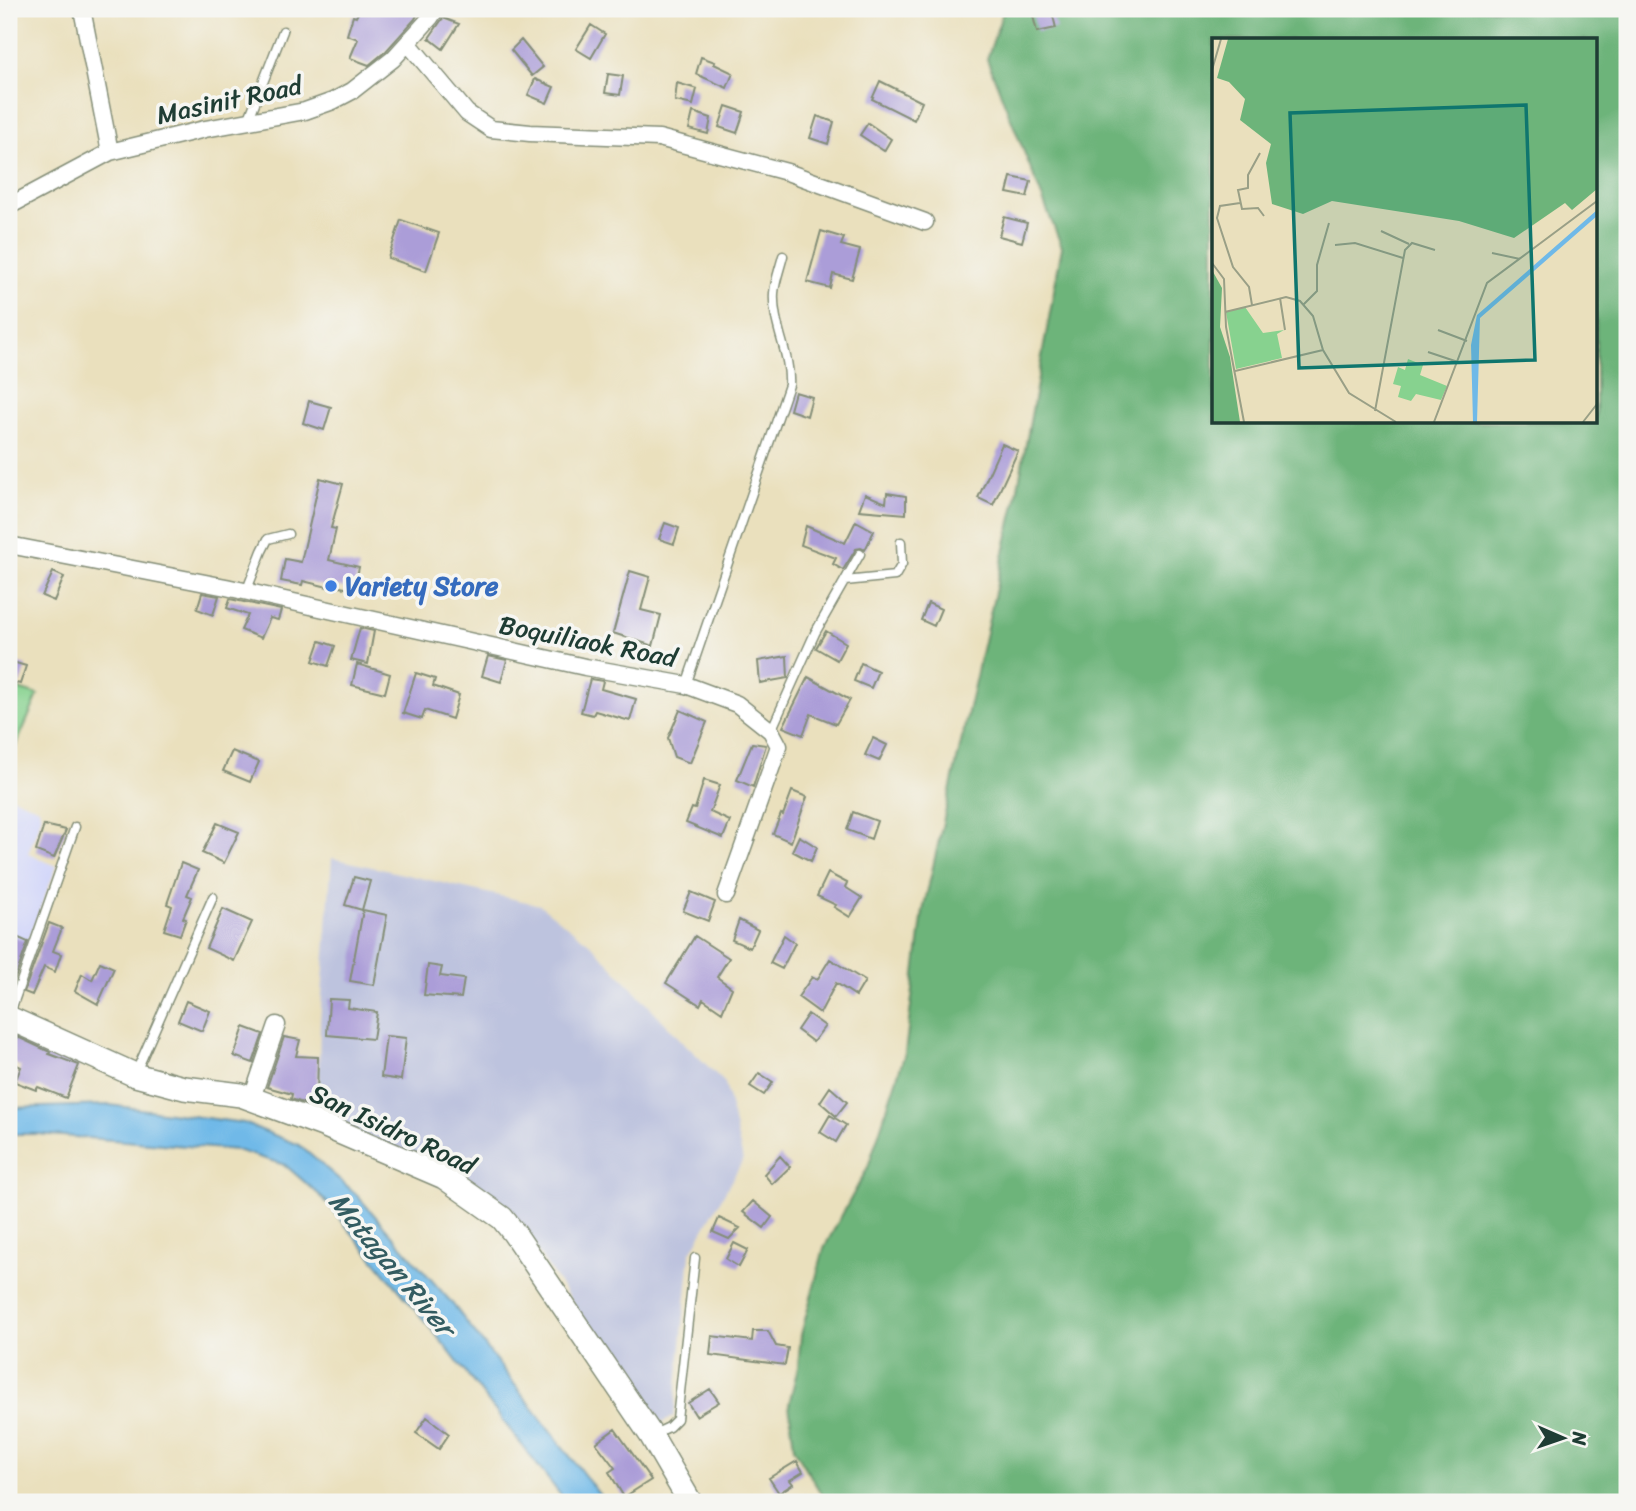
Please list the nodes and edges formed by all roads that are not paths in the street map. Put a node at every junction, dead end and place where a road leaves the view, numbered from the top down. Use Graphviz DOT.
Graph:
graph roads {
  1 [pos="82,9"];
  2 [pos="436,9"];
  3 [pos="283,31"];
  4 [pos="408,44"];
  5 [pos="248,121"];
  6 [pos="110,152"];
  7 [pos="9,206"];
  8 [pos="925,222"];
  9 [pos="783,256"];
  10 [pos="288,534"];
  11 [pos="901,542"];
  12 [pos="9,545"];
  13 [pos="860,554"];
  14 [pos="845,581"];
  15 [pos="246,592"];
  16 [pos="686,685"];
  17 [pos="771,731"];
  18 [pos="75,827"];
  19 [pos="726,895"];
  20 [pos="213,897"];
  21 [pos="9,1017"];
  22 [pos="277,1025"];
  23 [pos="135,1075"];
  24 [pos="252,1098"];
  25 [pos="695,1258"];
  26 [pos="651,1435"];
  27 [pos="690,1502"];
  1 -- 6 [label="street"];
  2 -- 4 [label="street, Masinit Road"];
  3 -- 5 [label="lane"];
  4 -- 5 [label="street, Masinit Road"];
  4 -- 8 [label="street"];
  5 -- 6 [label="street, Masinit Road"];
  6 -- 7 [label="street, Masinit Road"];
  9 -- 16 [label="lane"];
  10 -- 15 [label="lane"];
  11 -- 14 [label="lane"];
  12 -- 15 [label="street, Boquiliaok Road"];
  13 -- 14 [label="lane"];
  14 -- 17 [label="lane"];
  15 -- 16 [label="street, Boquiliaok Road"];
  16 -- 17 [label="street, Boquiliaok Road"];
  17 -- 19 [label="street"];
  18 -- 21 [label="lane"];
  20 -- 23 [label="lane"];
  21 -- 23 [label="street, San Isidro Road"];
  22 -- 24 [label="street"];
  23 -- 24 [label="street, San Isidro Road"];
  24 -- 26 [label="street, San Isidro Road"];
  25 -- 26 [label="lane"];
  26 -- 27 [label="street, San Isidro Road"];
}
